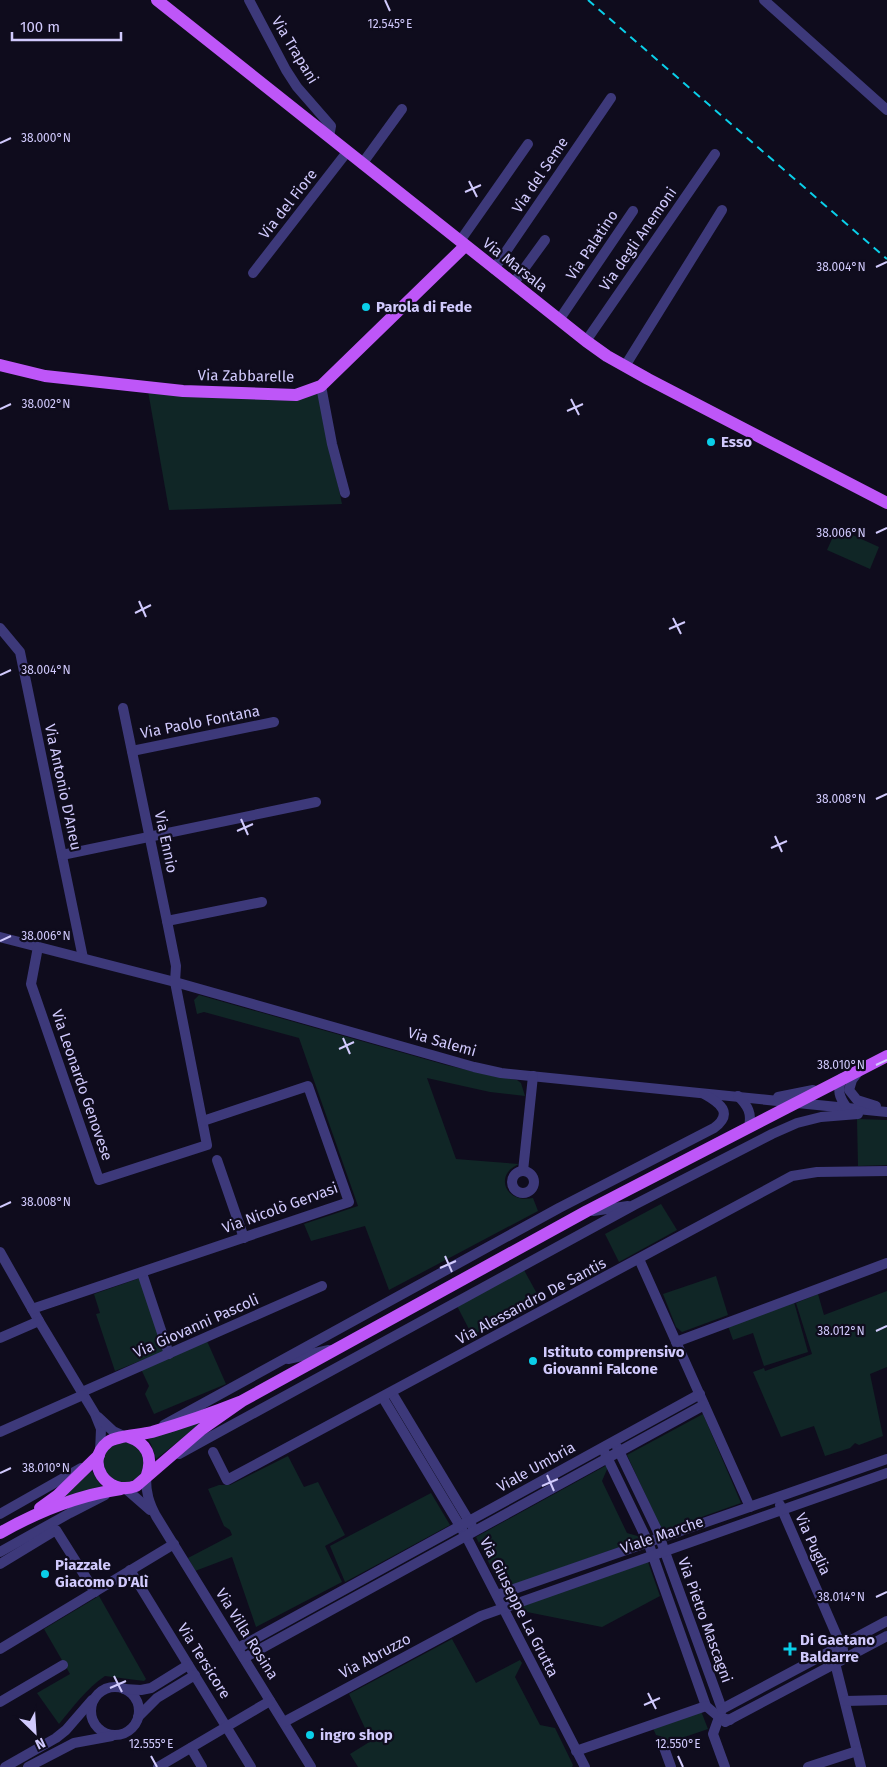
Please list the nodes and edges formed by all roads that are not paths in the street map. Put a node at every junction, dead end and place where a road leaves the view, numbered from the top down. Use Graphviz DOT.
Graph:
graph roads {
  1 [pos="157,0"];
  2 [pos="249,0"];
  3 [pos="764,0"];
  4 [pos="612,98"];
  5 [pos="402,109"];
  6 [pos="887,110"];
  7 [pos="328,137"];
  8 [pos="528,144"];
  9 [pos="347,152"];
  10 [pos="716,154"];
  11 [pos="362,164"];
  12 [pos="722,210"];
  13 [pos="633,211"];
  14 [pos="545,240"];
  15 [pos="462,244"];
  16 [pos="494,269"];
  17 [pos="253,274"];
  18 [pos="513,284"];
  19 [pos="559,320"];
  20 [pos="586,341"];
  21 [pos="0,365"];
  22 [pos="625,366"];
  23 [pos="321,386"];
  24 [pos="345,493"];
  25 [pos="887,503"];
  26 [pos="0,628"];
  27 [pos="123,708"];
  28 [pos="274,722"];
  29 [pos="132,751"];
  30 [pos="316,802"];
  31 [pos="150,837"];
  32 [pos="62,855"];
  33 [pos="262,902"];
  34 [pos="167,921"];
  35 [pos="0,937"];
  36 [pos="38,947"];
  37 [pos="83,958"];
  38 [pos="175,982"];
  39 [pos="887,1056"];
  40 [pos="860,1070"];
  41 [pos="533,1076"];
  42 [pos="838,1081"];
  43 [pos="701,1092"];
  44 [pos="738,1096"];
  45 [pos="759,1098"];
  46 [pos="796,1103"];
  47 [pos="847,1108"];
  48 [pos="885,1111"];
  49 [pos="203,1121"];
  50 [pos="750,1127"];
  51 [pos="207,1145"];
  52 [pos="217,1160"];
  53 [pos="523,1171"];
  54 [pos="887,1171"];
  55 [pos="634,1205"];
  56 [pos="587,1211"];
  57 [pos="244,1238"];
  58 [pos="0,1252"];
  59 [pos="639,1259"];
  60 [pos="887,1263"];
  61 [pos="142,1273"];
  62 [pos="322,1286"];
  63 [pos="32,1309"];
  64 [pos="39,1320"];
  65 [pos="0,1338"];
  66 [pos="676,1342"];
  67 [pos="338,1348"];
  68 [pos="169,1354"];
  69 [pos="275,1362"];
  70 [pos="82,1393"];
  71 [pos="700,1394"];
  72 [pos="387,1395"];
  73 [pos="242,1401"];
  74 [pos="704,1405"];
  75 [pos="95,1414"];
  76 [pos="0,1432"];
  77 [pos="151,1432"];
  78 [pos="127,1437"];
  79 [pos="615,1441"];
  80 [pos="603,1448"];
  81 [pos="213,1452"];
  82 [pos="620,1452"];
  83 [pos="97,1456"];
  84 [pos="608,1458"];
  85 [pos="887,1459"];
  86 [pos="158,1466"];
  87 [pos="887,1473"];
  88 [pos="838,1476"];
  89 [pos="146,1477"];
  90 [pos="828,1479"];
  91 [pos="843,1488"];
  92 [pos="122,1489"];
  93 [pos="832,1492"];
  94 [pos="777,1497"];
  95 [pos="750,1506"];
  96 [pos="782,1510"];
  97 [pos="0,1514"];
  98 [pos="156,1516"];
  99 [pos="19,1522"];
  100 [pos="465,1523"];
  101 [pos="0,1532"];
  102 [pos="471,1533"];
  103 [pos="659,1538"];
  104 [pos="648,1542"];
  105 [pos="174,1544"];
  106 [pos="664,1551"];
  107 [pos="0,1552"];
  108 [pos="652,1555"];
  109 [pos="0,1564"];
  110 [pos="386,1566"];
  111 [pos="130,1570"];
  112 [pos="392,1576"];
  113 [pos="95,1592"];
  114 [pos="500,1601"];
  115 [pos="320,1603"];
  116 [pos="326,1613"];
  117 [pos="887,1621"];
  118 [pos="261,1635"];
  119 [pos="887,1636"];
  120 [pos="267,1646"];
  121 [pos="238,1648"];
  122 [pos="836,1648"];
  123 [pos="0,1649"];
  124 [pos="244,1658"];
  125 [pos="846,1658"];
  126 [pos="835,1663"];
  127 [pos="63,1665"];
  128 [pos="188,1665"];
  129 [pos="195,1675"];
  130 [pos="124,1688"];
  131 [pos="96,1696"];
  132 [pos="270,1700"];
  133 [pos="887,1700"];
  134 [pos="845,1701"];
  135 [pos="0,1702"];
  136 [pos="706,1706"];
  137 [pos="720,1713"];
  138 [pos="138,1718"];
  139 [pos="730,1720"];
  140 [pos="284,1722"];
  141 [pos="226,1726"];
  142 [pos="715,1728"];
  143 [pos="115,1735"];
  144 [pos="662,1742"];
  145 [pos="191,1748"];
  146 [pos="857,1750"];
  147 [pos="579,1761"];
  148 [pos="5,1767"];
  149 [pos="28,1767"];
  150 [pos="158,1767"];
  151 [pos="202,1767"];
  152 [pos="251,1767"];
  153 [pos="311,1767"];
  154 [pos="671,1767"];
  155 [pos="725,1767"];
  156 [pos="808,1767"];
  157 [pos="861,1767"];
  1 -- 7 [label="main road, Via Marsala"];
  2 -- 7 [label="street, Via Trapani"];
  3 -- 6 [label="street"];
  4 -- 16 [label="street, Via del Seme"];
  5 -- 11 [label="street"];
  7 -- 9 [label="main road, Via Marsala"];
  8 -- 15 [label="street"];
  9 -- 11 [label="main road, Via Marsala"];
  9 -- 17 [label="street, Via del Fiore"];
  10 -- 20 [label="street, Via degli Anemoni"];
  11 -- 15 [label="main road, Via Marsala"];
  12 -- 22 [label="street"];
  13 -- 19 [label="street, Via Palatino"];
  14 -- 18 [label="street"];
  15 -- 16 [label="main road, Via Marsala"];
  15 -- 23 [label="main road, Via Zabbarelle"];
  16 -- 18 [label="main road, Via Marsala"];
  18 -- 19 [label="main road, Via Marsala"];
  19 -- 20 [label="main road, Via Marsala"];
  20 -- 22 [label="main road, Via Marsala"];
  21 -- 23 [label="main road, Via Zabbarelle"];
  22 -- 25 [label="main road, Via Marsala"];
  23 -- 24 [label="street"];
  26 -- 32 [label="street, Via Antonio D'Aneu"];
  27 -- 29 [label="street, Via Ennio"];
  28 -- 29 [label="street, Via Paolo Fontana"];
  29 -- 31 [label="street, Via Ennio"];
  30 -- 31 [label="street"];
  31 -- 32 [label="street"];
  31 -- 34 [label="street, Via Ennio"];
  32 -- 37 [label="street, Via Antonio D'Aneu"];
  33 -- 34 [label="street"];
  34 -- 38 [label="street, Via Ennio"];
  35 -- 36 [label="street, Via Salemi"];
  36 -- 37 [label="street, Via Salemi"];
  36 -- 51 [label="street, Via Leonardo Genovese"];
  37 -- 38 [label="street, Via Salemi"];
  38 -- 41 [label="street, Via Salemi"];
  38 -- 49 [label="street, Via Ennio"];
  39 -- 40 [label="main road"];
  40 -- 42 [label="main road"];
  40 -- 48 [label="street"];
  41 -- 43 [label="street, Via Salemi"];
  41 -- 53 [label="street"];
  42 -- 45 [label="street"];
  42 -- 46 [label="main road"];
  42 -- 47 [label="street"];
  43 -- 44 [label="street, Via Salemi"];
  43 -- 69 [label="street"];
  44 -- 45 [label="street, Via Salemi"];
  44 -- 50 [label="street"];
  45 -- 46 [label="street, Via Salemi"];
  46 -- 47 [label="street, Via Salemi"];
  46 -- 50 [label="main road"];
  47 -- 48 [label="street, Via Salemi"];
  48 -- 55 [label="street"];
  49 -- 51 [label="street, Via Ennio"];
  49 -- 57 [label="street, Via Nicolò Gervasi"];
  50 -- 56 [label="main road"];
  52 -- 57 [label="street"];
  54 -- 59 [label="street, Via Alessandro De Santis"];
  55 -- 56 [label="street"];
  55 -- 86 [label="street"];
  56 -- 67 [label="main road"];
  57 -- 61 [label="street, Via Nicolò Gervasi"];
  58 -- 63 [label="street"];
  59 -- 66 [label="street"];
  59 -- 72 [label="street, Via Alessandro De Santis"];
  60 -- 66 [label="street"];
  61 -- 63 [label="street, Via Nicolò Gervasi"];
  61 -- 68 [label="street"];
  62 -- 68 [label="street, Via Giovanni Pascoli"];
  63 -- 64 [label="street"];
  64 -- 65 [label="street"];
  64 -- 70 [label="street"];
  66 -- 71 [label="street"];
  67 -- 69 [label="street"];
  67 -- 73 [label="main road"];
  68 -- 70 [label="street, Via Giovanni Pascoli"];
  69 -- 77 [label="street"];
  70 -- 75 [label="street"];
  70 -- 76 [label="street, Via Giovanni Pascoli"];
  71 -- 74 [label="street"];
  71 -- 79 [label="street, Viale Umbria"];
  72 -- 81 [label="street, Via Alessandro De Santis"];
  72 -- 100 [label="street, Via Giuseppe La Grutta"];
  73 -- 77 [label="main road"];
  73 -- 86 [label="main road"];
  74 -- 82 [label="street, Viale Umbria"];
  74 -- 95 [label="street"];
  75 -- 78 [label="street"];
  75 -- 83 [label="street"];
  77 -- 78 [label="main road"];
  78 -- 83 [label="main road"];
  78 -- 89 [label="main road"];
  79 -- 80 [label="street, Viale Umbria"];
  79 -- 82 [label="street, Via Pietro Mascagni"];
  80 -- 84 [label="street, Via Pietro Mascagni"];
  80 -- 100 [label="street, Viale Umbria"];
  82 -- 84 [label="street, Viale Umbria"];
  82 -- 103 [label="street, Via Pietro Mascagni"];
  83 -- 92 [label="main road"];
  83 -- 97 [label="street"];
  83 -- 99 [label="main road"];
  84 -- 102 [label="street, Viale Umbria"];
  84 -- 104 [label="street, Via Pietro Mascagni"];
  85 -- 88 [label="street, Viale Marche"];
  86 -- 89 [label="main road"];
  87 -- 91 [label="street, Viale Marche"];
  88 -- 90 [label="street, Viale Marche"];
  88 -- 91 [label="street"];
  89 -- 92 [label="main road"];
  89 -- 98 [label="street, Via Villa Rosina"];
  90 -- 93 [label="street"];
  90 -- 94 [label="street, Viale Marche"];
  91 -- 93 [label="street, Viale Marche"];
  92 -- 98 [label="street, Via Villa Rosina"];
  92 -- 99 [label="main road"];
  92 -- 107 [label="street"];
  93 -- 96 [label="street, Viale Marche"];
  94 -- 95 [label="street, Viale Marche"];
  94 -- 96 [label="street, Via Puglia"];
  95 -- 103 [label="street, Viale Marche"];
  96 -- 106 [label="street, Viale Marche"];
  96 -- 122 [label="street, Via Puglia"];
  98 -- 105 [label="street, Via Villa Rosina"];
  99 -- 101 [label="main road"];
  100 -- 102 [label="street, Via Giuseppe La Grutta"];
  100 -- 110 [label="street, Viale Umbria"];
  102 -- 112 [label="street, Viale Umbria"];
  102 -- 114 [label="street, Via Giuseppe La Grutta"];
  103 -- 104 [label="street, Viale Marche"];
  103 -- 106 [label="street, Via Pietro Mascagni"];
  104 -- 108 [label="street, Via Pietro Mascagni"];
  104 -- 114 [label="street, Viale Marche"];
  105 -- 111 [label="street"];
  105 -- 121 [label="street, Via Villa Rosina"];
  106 -- 108 [label="street, Viale Marche"];
  106 -- 137 [label="street, Via Pietro Mascagni"];
  108 -- 114 [label="street, Viale Marche"];
  108 -- 136 [label="street, Via Pietro Mascagni"];
  109 -- 113 [label="street"];
  110 -- 112 [label="street"];
  110 -- 115 [label="street, Viale Umbria"];
  111 -- 113 [label="street"];
  111 -- 128 [label="street, Via Tersicore"];
  112 -- 116 [label="street, Viale Umbria"];
  113 -- 123 [label="street"];
  114 -- 140 [label="street, Via Abruzzo"];
  114 -- 147 [label="street, Via Giuseppe La Grutta"];
  115 -- 116 [label="street"];
  115 -- 118 [label="street, Viale Umbria"];
  116 -- 120 [label="street, Viale Umbria"];
  117 -- 122 [label="street"];
  118 -- 120 [label="street"];
  118 -- 121 [label="street, Viale Umbria"];
  119 -- 125 [label="street"];
  120 -- 124 [label="street, Viale Umbria"];
  121 -- 124 [label="street, Via Villa Rosina"];
  122 -- 125 [label="street"];
  122 -- 126 [label="street"];
  122 -- 137 [label="street"];
  124 -- 132 [label="street, Via Villa Rosina"];
  125 -- 126 [label="street"];
  126 -- 134 [label="street"];
  126 -- 139 [label="street"];
  127 -- 135 [label="street"];
  128 -- 129 [label="street, Via Tersicore"];
  128 -- 130 [label="street"];
  129 -- 138 [label="street"];
  129 -- 141 [label="street, Via Tersicore"];
  130 -- 131 [label="street"];
  130 -- 138 [label="street"];
  131 -- 143 [label="street"];
  131 -- 148 [label="street"];
  132 -- 140 [label="street, Via Villa Rosina"];
  132 -- 141 [label="street"];
  133 -- 134 [label="street"];
  134 -- 146 [label="street"];
  136 -- 137 [label="street"];
  136 -- 147 [label="street"];
  137 -- 139 [label="street"];
  137 -- 142 [label="street"];
  138 -- 143 [label="street"];
  139 -- 142 [label="street"];
  140 -- 153 [label="street, Via Villa Rosina"];
  141 -- 145 [label="street"];
  141 -- 152 [label="street, Via Tersicore"];
  142 -- 155 [label="street"];
  143 -- 149 [label="street"];
  144 -- 154 [label="street"];
  145 -- 150 [label="street"];
  145 -- 151 [label="street"];
  146 -- 156 [label="street"];
  146 -- 157 [label="street"];
}
